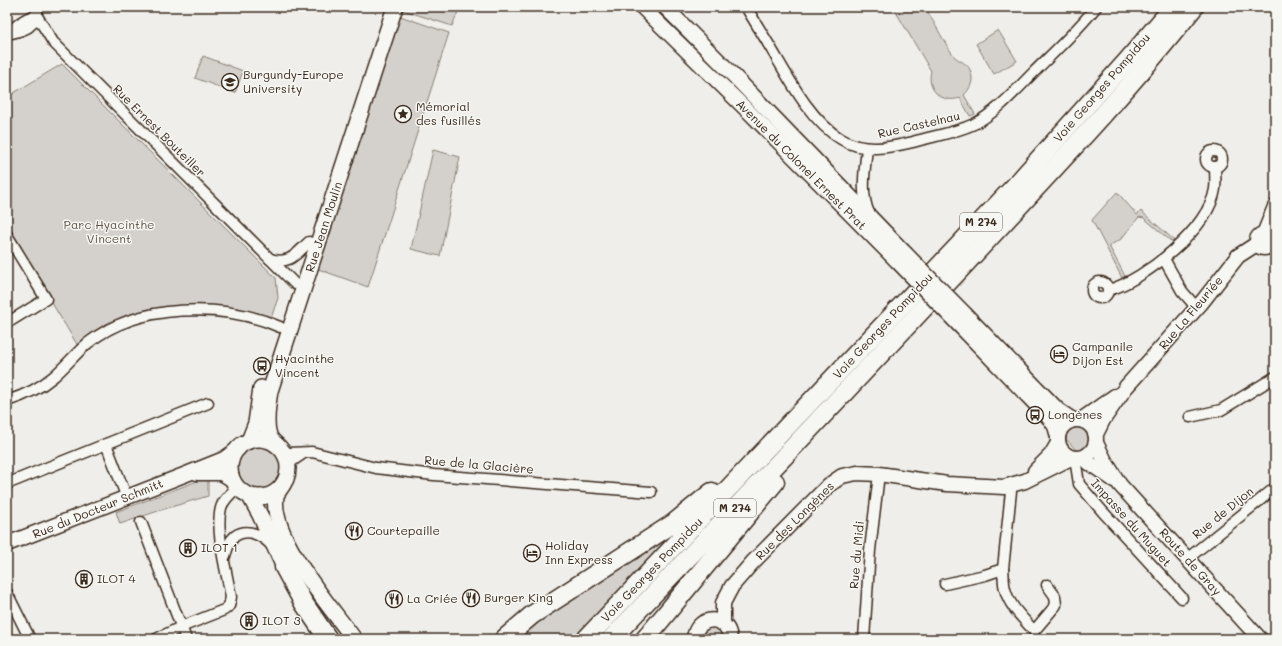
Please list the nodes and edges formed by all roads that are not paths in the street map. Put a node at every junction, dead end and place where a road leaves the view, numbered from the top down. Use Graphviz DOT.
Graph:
graph roads {
  1 [pos="385,7"];
  2 [pos="395,7"];
  3 [pos="642,7"];
  4 [pos="665,7"];
  5 [pos="746,7"];
  6 [pos="1096,7"];
  7 [pos="1173,7"];
  8 [pos="1194,7"];
  9 [pos="38,11"];
  10 [pos="7,34"];
  11 [pos="867,148"];
  12 [pos="1215,167"];
  13 [pos="1275,206"];
  14 [pos="872,218"];
  15 [pos="7,235"];
  16 [pos="309,242"];
  17 [pos="1266,244"];
  18 [pos="901,257"];
  19 [pos="270,258"];
  20 [pos="1164,259"];
  21 [pos="295,284"];
  22 [pos="1109,290"];
  23 [pos="1197,308"];
  24 [pos="962,320"];
  25 [pos="7,323"];
  26 [pos="280,328"];
  27 [pos="859,378"];
  28 [pos="1275,378"];
  29 [pos="1126,387"];
  30 [pos="7,401"];
  31 [pos="208,403"];
  32 [pos="1190,417"];
  33 [pos="1077,420"];
  34 [pos="784,432"];
  35 [pos="1096,438"];
  36 [pos="1058,440"];
  37 [pos="106,444"];
  38 [pos="243,445"];
  39 [pos="280,448"];
  40 [pos="306,452"];
  41 [pos="1076,458"];
  42 [pos="288,468"];
  43 [pos="189,474"];
  44 [pos="879,474"];
  45 [pos="1025,481"];
  46 [pos="9,483"];
  47 [pos="1120,485"];
  48 [pos="282,486"];
  49 [pos="1010,486"];
  50 [pos="240,488"];
  51 [pos="1275,488"];
  52 [pos="651,492"];
  53 [pos="127,498"];
  54 [pos="141,522"];
  55 [pos="7,544"];
  56 [pos="280,559"];
  57 [pos="1187,559"];
  58 [pos="224,560"];
  59 [pos="1003,569"];
  60 [pos="945,584"];
  61 [pos="1047,585"];
  62 [pos="7,593"];
  63 [pos="1182,598"];
  64 [pos="723,624"];
  65 [pos="181,627"];
  66 [pos="1037,635"];
  67 [pos="30,639"];
  68 [pos="156,639"];
  69 [pos="186,639"];
  70 [pos="328,639"];
  71 [pos="338,639"];
  72 [pos="354,639"];
  73 [pos="504,639"];
  74 [pos="586,639"];
  75 [pos="611,639"];
  76 [pos="645,639"];
  77 [pos="694,639"];
  78 [pos="730,639"];
  79 [pos="864,639"];
  80 [pos="1260,639"];
  1 -- 16 [label="main road, Rue Jean Moulin"];
  2 -- 39 [label="main road, Rue Jean Moulin"];
  3 -- 18 [label="main road, Avenue du Colonel Ernest Prat"];
  4 -- 14 [label="main road, Avenue du Colonel Ernest Prat"];
  5 -- 11 [label="street, Rue Castelnau"];
  6 -- 11 [label="street, Rue Castelnau"];
  7 -- 34 [label="highway, Voie Georges Pompidou / M 274"];
  8 -- 27 [label="highway, Voie Georges Pompidou / M 274"];
  9 -- 10 [label="street"];
  9 -- 19 [label="street, Rue Ernest Bouteiller"];
  11 -- 14 [label="street"];
  12 -- 20 [label="street"];
  13 -- 17 [label="main road"];
  14 -- 18 [label="main road, Avenue du Colonel Ernest Prat"];
  15 -- 25 [label="street"];
  16 -- 19 [label="street"];
  16 -- 21 [label="main road, Rue Jean Moulin"];
  17 -- 23 [label="main road, Rue La Fleuriée"];
  18 -- 24 [label="main road, Avenue du Colonel Ernest Prat, bridge"];
  19 -- 21 [label="street, Rue Ernest Bouteiller"];
  20 -- 22 [label="street"];
  20 -- 23 [label="street"];
  21 -- 26 [label="main road, Rue Jean Moulin"];
  23 -- 29 [label="main road, Rue La Fleuriée"];
  24 -- 33 [label="main road"];
  24 -- 36 [label="main road"];
  26 -- 30 [label="street"];
  26 -- 38 [label="main road, Rue Jean Moulin"];
  27 -- 75 [label="highway, Voie Georges Pompidou / M 274"];
  27 -- 76 [label="highway"];
  28 -- 32 [label="street"];
  29 -- 33 [label="main road, Rue La Fleuriée"];
  29 -- 35 [label="main road, Rue La Fleuriée"];
  31 -- 37 [label="street"];
  33 -- 35 [label="main road"];
  33 -- 36 [label="main road"];
  34 -- 73 [label="highway"];
  34 -- 74 [label="highway, Voie Georges Pompidou / M 274"];
  35 -- 41 [label="main road"];
  35 -- 47 [label="main road, Route de Gray"];
  36 -- 41 [label="main road"];
  36 -- 45 [label="main road, Rue des Longènes"];
  37 -- 46 [label="street"];
  37 -- 53 [label="street"];
  38 -- 39 [label="main road"];
  38 -- 43 [label="main road, Rue du Docteur Schmitt"];
  38 -- 50 [label="main road"];
  39 -- 40 [label="street, Rue de la Glacière"];
  39 -- 42 [label="main road"];
  40 -- 42 [label="street"];
  40 -- 52 [label="street, Rue de la Glacière"];
  41 -- 45 [label="main road, Rue des Longènes"];
  41 -- 47 [label="main road, Route de Gray"];
  41 -- 63 [label="street, Impasse du Muguet"];
  42 -- 48 [label="main road"];
  43 -- 50 [label="main road"];
  43 -- 53 [label="main road, Rue du Docteur Schmitt"];
  44 -- 49 [label="main road, Rue des Longènes"];
  44 -- 64 [label="main road, Rue des Longènes"];
  44 -- 79 [label="street, Rue du Midi"];
  45 -- 49 [label="main road, Rue des Longènes"];
  47 -- 57 [label="main road, Route de Gray"];
  48 -- 50 [label="main road"];
  48 -- 72 [label="main road"];
  49 -- 59 [label="street"];
  50 -- 56 [label="main road"];
  50 -- 58 [label="street"];
  51 -- 57 [label="street, Rue de Dijon"];
  53 -- 55 [label="main road, Rue du Docteur Schmitt"];
  54 -- 65 [label="street"];
  56 -- 58 [label="street"];
  56 -- 70 [label="highway"];
  56 -- 71 [label="main road"];
  57 -- 80 [label="main road, Route de Gray"];
  58 -- 65 [label="street"];
  59 -- 60 [label="street"];
  59 -- 66 [label="street"];
  61 -- 66 [label="street"];
  62 -- 67 [label="street"];
  64 -- 77 [label="main road"];
  64 -- 78 [label="main road"];
  65 -- 68 [label="street"];
  65 -- 69 [label="street"];
}
